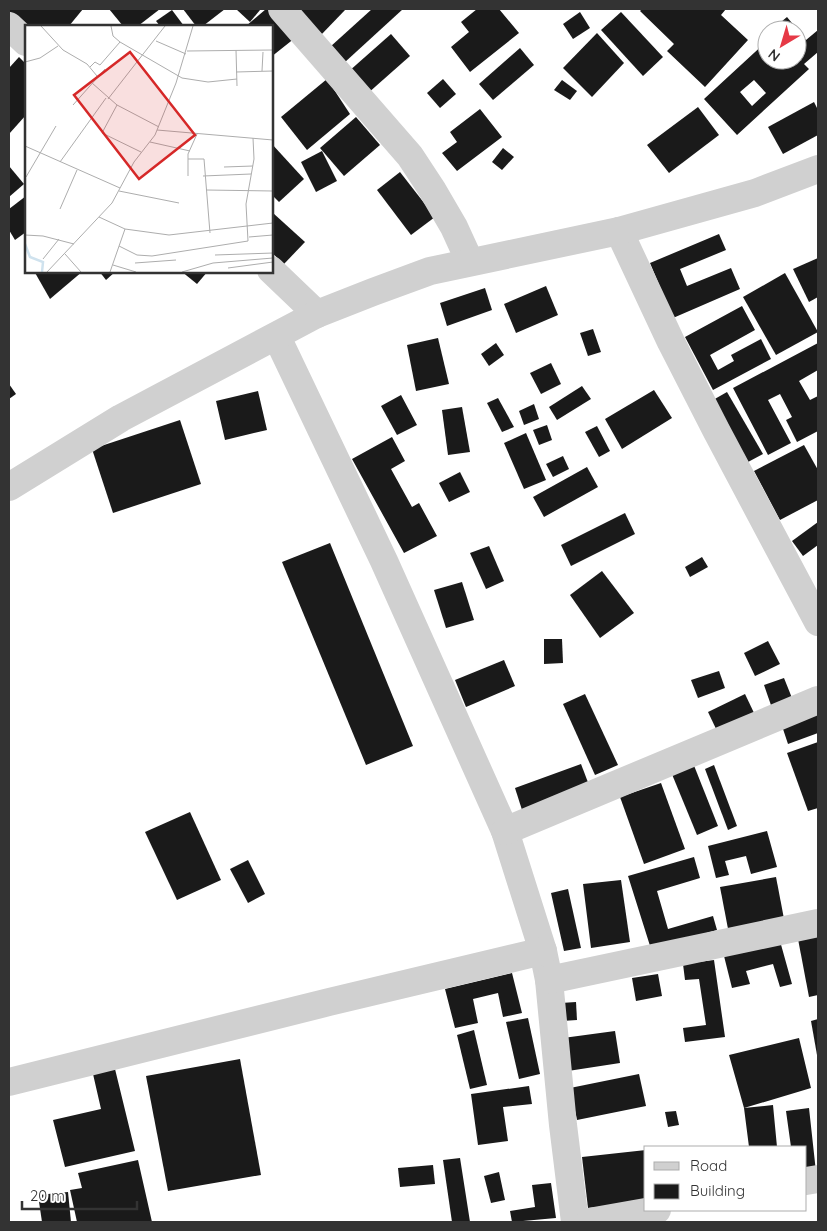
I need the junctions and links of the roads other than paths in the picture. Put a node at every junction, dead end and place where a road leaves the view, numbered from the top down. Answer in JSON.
{"nodes":[{"id":1,"x":282,"y":9,"type":"edge"},
{"id":2,"x":9,"y":26,"type":"edge"},
{"id":3,"x":25,"y":41,"type":"edge"},
{"id":4,"x":818,"y":169,"type":"edge"},
{"id":5,"x":619,"y":231,"type":"junction"},
{"id":6,"x":470,"y":262,"type":"junction"},
{"id":7,"x":272,"y":271,"type":"edge"},
{"id":8,"x":317,"y":314,"type":"junction"},
{"id":9,"x":277,"y":337,"type":"junction"},
{"id":10,"x":9,"y":487,"type":"edge"},
{"id":11,"x":818,"y":622,"type":"edge"},
{"id":12,"x":818,"y":700,"type":"edge"},
{"id":13,"x":505,"y":831,"type":"junction"},
{"id":14,"x":818,"y":923,"type":"edge"},
{"id":15,"x":543,"y":951,"type":"junction"},
{"id":16,"x":549,"y":980,"type":"junction"},
{"id":17,"x":9,"y":1082,"type":"edge"},
{"id":18,"x":651,"y":1211,"type":"edge"},
{"id":19,"x":575,"y":1222,"type":"edge"},
{"id":20,"x":589,"y":1222,"type":"edge"}],
"edges":[{"from":1,"to":6,"type":"street"},
{"from":2,"to":3,"type":"street"},
{"from":4,"to":5,"type":"street"},
{"from":5,"to":6,"type":"street"},
{"from":5,"to":11,"type":"street"},
{"from":6,"to":8,"type":"street"},
{"from":7,"to":8,"type":"street"},
{"from":8,"to":9,"type":"street"},
{"from":9,"to":10,"type":"street"},
{"from":9,"to":13,"type":"street"},
{"from":12,"to":13,"type":"street"},
{"from":13,"to":15,"type":"street"},
{"from":14,"to":16,"type":"street"},
{"from":15,"to":16,"type":"street"},
{"from":15,"to":17,"type":"street"},
{"from":16,"to":19,"type":"street"},
{"from":18,"to":20,"type":"street"}]}
